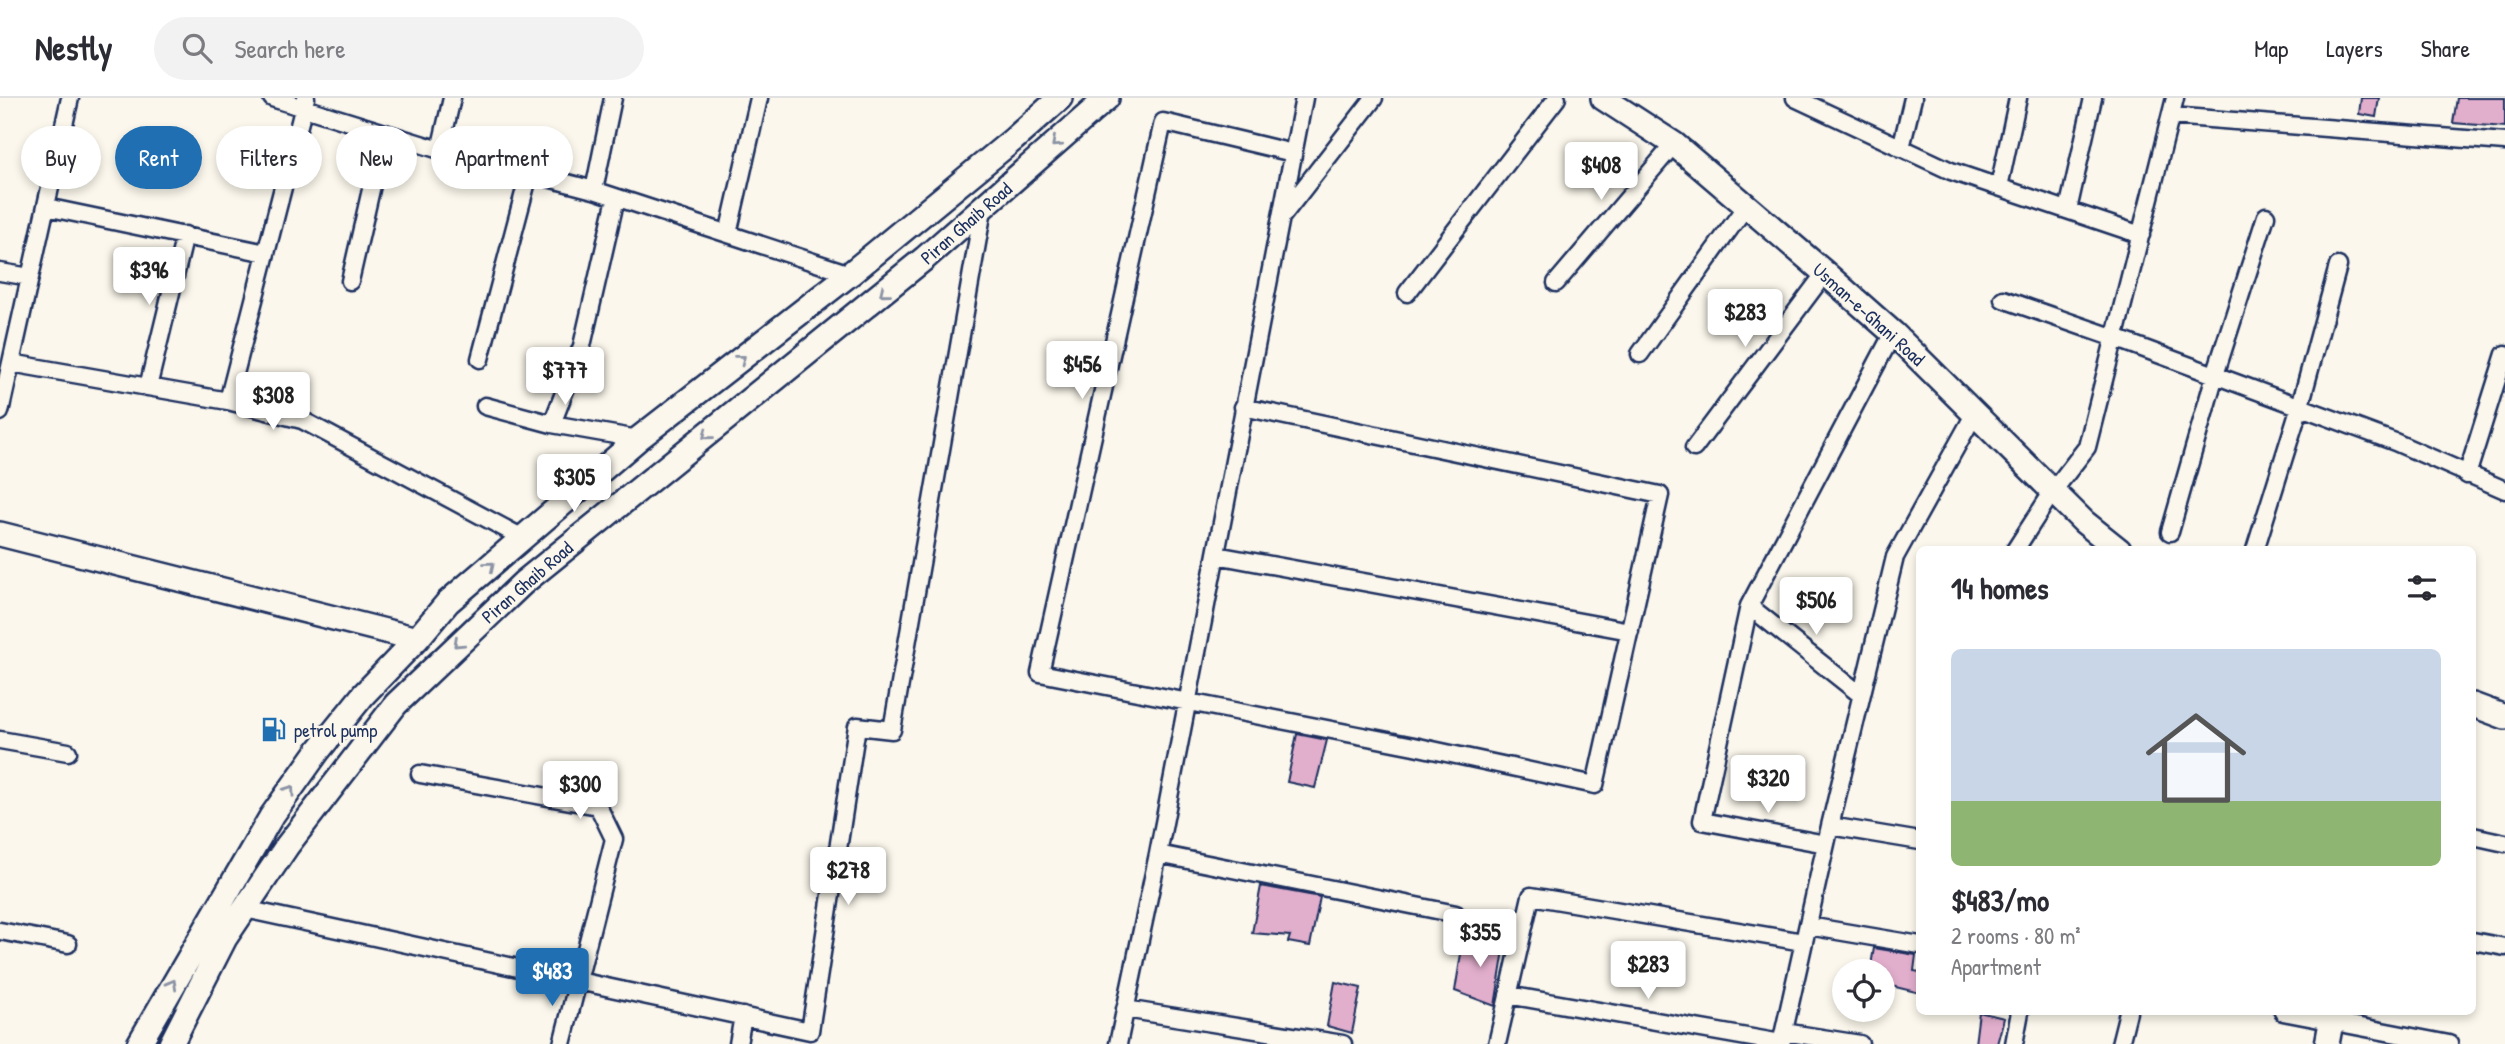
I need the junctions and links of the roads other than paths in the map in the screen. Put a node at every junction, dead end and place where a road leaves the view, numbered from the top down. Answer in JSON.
{"nodes":[{"id":1,"x":70,"y":98,"type":"edge"},
{"id":2,"x":272,"y":98,"type":"edge"},
{"id":3,"x":452,"y":98,"type":"edge"},
{"id":4,"x":613,"y":98,"type":"edge"},
{"id":5,"x":759,"y":98,"type":"edge"},
{"id":6,"x":1060,"y":98,"type":"edge"},
{"id":7,"x":1107,"y":98,"type":"edge"},
{"id":8,"x":1304,"y":98,"type":"edge"},
{"id":9,"x":1374,"y":98,"type":"edge"},
{"id":10,"x":1557,"y":98,"type":"edge"},
{"id":11,"x":1603,"y":98,"type":"edge"},
{"id":12,"x":1795,"y":98,"type":"edge"},
{"id":13,"x":1913,"y":98,"type":"edge"},
{"id":14,"x":2018,"y":98,"type":"edge"},
{"id":15,"x":2093,"y":98,"type":"edge"},
{"id":16,"x":2175,"y":98,"type":"edge"},
{"id":17,"x":305,"y":103,"type":"edge"},
{"id":18,"x":1829,"y":106,"type":"edge"},
{"id":19,"x":2171,"y":116,"type":"junction"},
{"id":20,"x":366,"y":126,"type":"edge"},
{"id":21,"x":446,"y":126,"type":"edge"},
{"id":22,"x":2505,"y":142,"type":"edge"},
{"id":23,"x":1674,"y":144,"type":"junction"},
{"id":24,"x":1901,"y":148,"type":"junction"},
{"id":25,"x":1293,"y":153,"type":"junction"},
{"id":26,"x":573,"y":185,"type":"edge"},
{"id":27,"x":1999,"y":187,"type":"junction"},
{"id":28,"x":371,"y":189,"type":"edge"},
{"id":29,"x":525,"y":189,"type":"edge"},
{"id":30,"x":594,"y":190,"type":"junction"},
{"id":31,"x":616,"y":198,"type":"junction"},
{"id":32,"x":46,"y":206,"type":"junction"},
{"id":33,"x":1746,"y":206,"type":"junction"},
{"id":34,"x":983,"y":209,"type":"junction"},
{"id":35,"x":2068,"y":210,"type":"junction"},
{"id":36,"x":2266,"y":216,"type":"dead end"},
{"id":37,"x":1280,"y":218,"type":"junction"},
{"id":38,"x":728,"y":234,"type":"junction"},
{"id":39,"x":185,"y":235,"type":"junction"},
{"id":40,"x":2141,"y":235,"type":"junction"},
{"id":41,"x":266,"y":253,"type":"junction"},
{"id":42,"x":2339,"y":266,"type":"dead end"},
{"id":43,"x":0,"y":272,"type":"edge"},
{"id":44,"x":1825,"y":273,"type":"junction"},
{"id":45,"x":850,"y":274,"type":"junction"},
{"id":46,"x":30,"y":277,"type":"junction"},
{"id":47,"x":350,"y":281,"type":"dead end"},
{"id":48,"x":1556,"y":283,"type":"dead end"},
{"id":49,"x":1407,"y":293,"type":"dead end"},
{"id":50,"x":2003,"y":299,"type":"dead end"},
{"id":51,"x":1892,"y":333,"type":"junction"},
{"id":52,"x":2115,"y":338,"type":"junction"},
{"id":53,"x":1640,"y":354,"type":"dead end"},
{"id":54,"x":2505,"y":354,"type":"edge"},
{"id":55,"x":480,"y":359,"type":"dead end"},
{"id":56,"x":11,"y":363,"type":"junction"},
{"id":57,"x":2215,"y":375,"type":"junction"},
{"id":58,"x":148,"y":387,"type":"junction"},
{"id":59,"x":228,"y":401,"type":"junction"},
{"id":60,"x":485,"y":405,"type":"dead end"},
{"id":61,"x":2300,"y":406,"type":"junction"},
{"id":62,"x":1243,"y":407,"type":"junction"},
{"id":63,"x":0,"y":412,"type":"edge"},
{"id":64,"x":1975,"y":413,"type":"junction"},
{"id":65,"x":552,"y":424,"type":"junction"},
{"id":66,"x":638,"y":439,"type":"junction"},
{"id":67,"x":1694,"y":448,"type":"dead end"},
{"id":68,"x":2467,"y":475,"type":"junction"},
{"id":69,"x":2505,"y":490,"type":"edge"},
{"id":70,"x":2053,"y":491,"type":"junction"},
{"id":71,"x":2170,"y":532,"type":"dead end"},
{"id":72,"x":0,"y":534,"type":"edge"},
{"id":73,"x":523,"y":538,"type":"junction"},
{"id":74,"x":2018,"y":546,"type":"edge"},
{"id":75,"x":2112,"y":546,"type":"edge"},
{"id":76,"x":2256,"y":546,"type":"edge"},
{"id":77,"x":1216,"y":555,"type":"junction"},
{"id":78,"x":1749,"y":607,"type":"junction"},
{"id":79,"x":1629,"y":631,"type":"junction"},
{"id":80,"x":417,"y":639,"type":"junction"},
{"id":81,"x":1861,"y":695,"type":"junction"},
{"id":82,"x":1187,"y":702,"type":"junction"},
{"id":83,"x":2476,"y":706,"type":"edge"},
{"id":84,"x":2505,"y":717,"type":"edge"},
{"id":85,"x":0,"y":740,"type":"edge"},
{"id":86,"x":68,"y":752,"type":"dead end"},
{"id":87,"x":420,"y":774,"type":"dead end"},
{"id":88,"x":1830,"y":826,"type":"junction"},
{"id":89,"x":2476,"y":837,"type":"edge"},
{"id":90,"x":1916,"y":840,"type":"edge"},
{"id":91,"x":2505,"y":843,"type":"edge"},
{"id":92,"x":1826,"y":844,"type":"junction"},
{"id":93,"x":1158,"y":854,"type":"junction"},
{"id":94,"x":245,"y":909,"type":"junction"},
{"id":95,"x":1456,"y":914,"type":"dead end"},
{"id":96,"x":0,"y":931,"type":"edge"},
{"id":97,"x":1805,"y":934,"type":"junction"},
{"id":98,"x":2476,"y":942,"type":"edge"},
{"id":99,"x":68,"y":944,"type":"dead end"},
{"id":100,"x":1916,"y":945,"type":"edge"},
{"id":101,"x":2505,"y":947,"type":"edge"},
{"id":102,"x":577,"y":980,"type":"junction"},
{"id":103,"x":1508,"y":995,"type":"junction"},
{"id":104,"x":1125,"y":1009,"type":"junction"},
{"id":105,"x":2019,"y":1015,"type":"edge"},
{"id":106,"x":2127,"y":1015,"type":"edge"},
{"id":107,"x":743,"y":1016,"type":"junction"},
{"id":108,"x":2332,"y":1016,"type":"edge"},
{"id":109,"x":1782,"y":1040,"type":"edge"},
{"id":110,"x":139,"y":1044,"type":"edge"},
{"id":111,"x":171,"y":1044,"type":"edge"},
{"id":112,"x":562,"y":1044,"type":"edge"},
{"id":113,"x":738,"y":1044,"type":"edge"},
{"id":114,"x":1118,"y":1044,"type":"edge"},
{"id":115,"x":1343,"y":1044,"type":"edge"},
{"id":116,"x":1497,"y":1044,"type":"edge"},
{"id":117,"x":1860,"y":1044,"type":"edge"},
{"id":118,"x":2014,"y":1044,"type":"edge"},
{"id":119,"x":2120,"y":1044,"type":"edge"},
{"id":120,"x":2327,"y":1044,"type":"edge"},
{"id":121,"x":2449,"y":1044,"type":"edge"}],
"edges":[{"from":1,"to":32,"type":"street"},
{"from":2,"to":17,"type":"street"},
{"from":3,"to":21,"type":"street"},
{"from":4,"to":30,"type":"street"},
{"from":5,"to":38,"type":"street"},
{"from":6,"to":45,"type":"main road","name":"Piran Ghaib Road"},
{"from":7,"to":34,"type":"main road","name":"Piran Ghaib Road","one_way":true},
{"from":8,"to":25,"type":"street"},
{"from":9,"to":37,"type":"street"},
{"from":10,"to":49,"type":"street"},
{"from":11,"to":23,"type":"main road","name":"Usman-e-Ghani Road"},
{"from":12,"to":18,"type":"street"},
{"from":13,"to":24,"type":"street"},
{"from":14,"to":27,"type":"street"},
{"from":15,"to":35,"type":"street"},
{"from":16,"to":19,"type":"street"},
{"from":17,"to":20,"type":"street"},
{"from":17,"to":41,"type":"street"},
{"from":18,"to":24,"type":"street"},
{"from":19,"to":22,"type":"street"},
{"from":19,"to":40,"type":"street"},
{"from":23,"to":33,"type":"main road","name":"Usman-e-Ghani Road"},
{"from":23,"to":48,"type":"street"},
{"from":24,"to":27,"type":"street"},
{"from":25,"to":37,"type":"street"},
{"from":25,"to":82,"type":"street"},
{"from":26,"to":30,"type":"street"},
{"from":27,"to":35,"type":"street"},
{"from":28,"to":47,"type":"street"},
{"from":29,"to":55,"type":"street"},
{"from":30,"to":31,"type":"street"},
{"from":31,"to":38,"type":"street"},
{"from":31,"to":65,"type":"street"},
{"from":32,"to":39,"type":"street"},
{"from":32,"to":46,"type":"street"},
{"from":33,"to":44,"type":"main road","name":"Usman-e-Ghani Road"},
{"from":33,"to":53,"type":"street"},
{"from":34,"to":94,"type":"main road","name":"Piran Ghaib Road","one_way":true},
{"from":34,"to":107,"type":"street"},
{"from":35,"to":40,"type":"street"},
{"from":36,"to":57,"type":"street"},
{"from":37,"to":62,"type":"street"},
{"from":38,"to":45,"type":"street"},
{"from":39,"to":41,"type":"street"},
{"from":39,"to":58,"type":"street"},
{"from":40,"to":52,"type":"street"},
{"from":41,"to":59,"type":"street"},
{"from":42,"to":61,"type":"street"},
{"from":43,"to":46,"type":"street"},
{"from":44,"to":51,"type":"main road","name":"Usman-e-Ghani Road"},
{"from":44,"to":67,"type":"street"},
{"from":66,"to":45,"type":"main road","name":"Piran Ghaib Road","one_way":true},
{"from":46,"to":56,"type":"street"},
{"from":50,"to":52,"type":"street"},
{"from":51,"to":64,"type":"main road","name":"Usman-e-Ghani Road"},
{"from":51,"to":78,"type":"street"},
{"from":52,"to":57,"type":"street"},
{"from":52,"to":70,"type":"street"},
{"from":54,"to":68,"type":"street"},
{"from":56,"to":58,"type":"street"},
{"from":56,"to":63,"type":"street"},
{"from":57,"to":61,"type":"street"},
{"from":57,"to":71,"type":"street"},
{"from":58,"to":59,"type":"street"},
{"from":59,"to":73,"type":"street"},
{"from":60,"to":65,"type":"street"},
{"from":61,"to":68,"type":"street"},
{"from":61,"to":76,"type":"street"},
{"from":62,"to":77,"type":"street"},
{"from":62,"to":79,"type":"street"},
{"from":64,"to":70,"type":"main road","name":"Usman-e-Ghani Road"},
{"from":64,"to":81,"type":"street"},
{"from":65,"to":66,"type":"street"},
{"from":66,"to":73,"type":"main road","name":"Piran Ghaib Road"},
{"from":68,"to":69,"type":"street"},
{"from":70,"to":74,"type":"street"},
{"from":70,"to":75,"type":"main road","name":"Usman-e-Ghani Road"},
{"from":72,"to":80,"type":"main road"},
{"from":80,"to":73,"type":"main road","name":"Piran Ghaib Road","one_way":true},
{"from":77,"to":79,"type":"street"},
{"from":77,"to":82,"type":"street"},
{"from":78,"to":81,"type":"street"},
{"from":78,"to":92,"type":"street"},
{"from":79,"to":82,"type":"street"},
{"from":110,"to":80,"type":"main road","name":"Piran Ghaib Road","one_way":true},
{"from":81,"to":88,"type":"street"},
{"from":82,"to":93,"type":"street"},
{"from":83,"to":84,"type":"main road"},
{"from":85,"to":86,"type":"street"},
{"from":87,"to":102,"type":"street"},
{"from":88,"to":90,"type":"street"},
{"from":88,"to":92,"type":"street"},
{"from":89,"to":91,"type":"street"},
{"from":92,"to":97,"type":"street"},
{"from":93,"to":95,"type":"street"},
{"from":93,"to":104,"type":"street"},
{"from":94,"to":102,"type":"street"},
{"from":94,"to":111,"type":"main road","name":"Piran Ghaib Road"},
{"from":96,"to":99,"type":"street"},
{"from":97,"to":100,"type":"street"},
{"from":97,"to":103,"type":"street"},
{"from":97,"to":109,"type":"street"},
{"from":98,"to":101,"type":"street"},
{"from":102,"to":107,"type":"street"},
{"from":102,"to":112,"type":"street"},
{"from":103,"to":109,"type":"street"},
{"from":103,"to":116,"type":"street"},
{"from":104,"to":114,"type":"street"},
{"from":104,"to":115,"type":"street"},
{"from":105,"to":118,"type":"street"},
{"from":106,"to":119,"type":"street"},
{"from":107,"to":113,"type":"street"},
{"from":108,"to":120,"type":"main road"},
{"from":108,"to":121,"type":"street"},
{"from":109,"to":117,"type":"street"}]}
